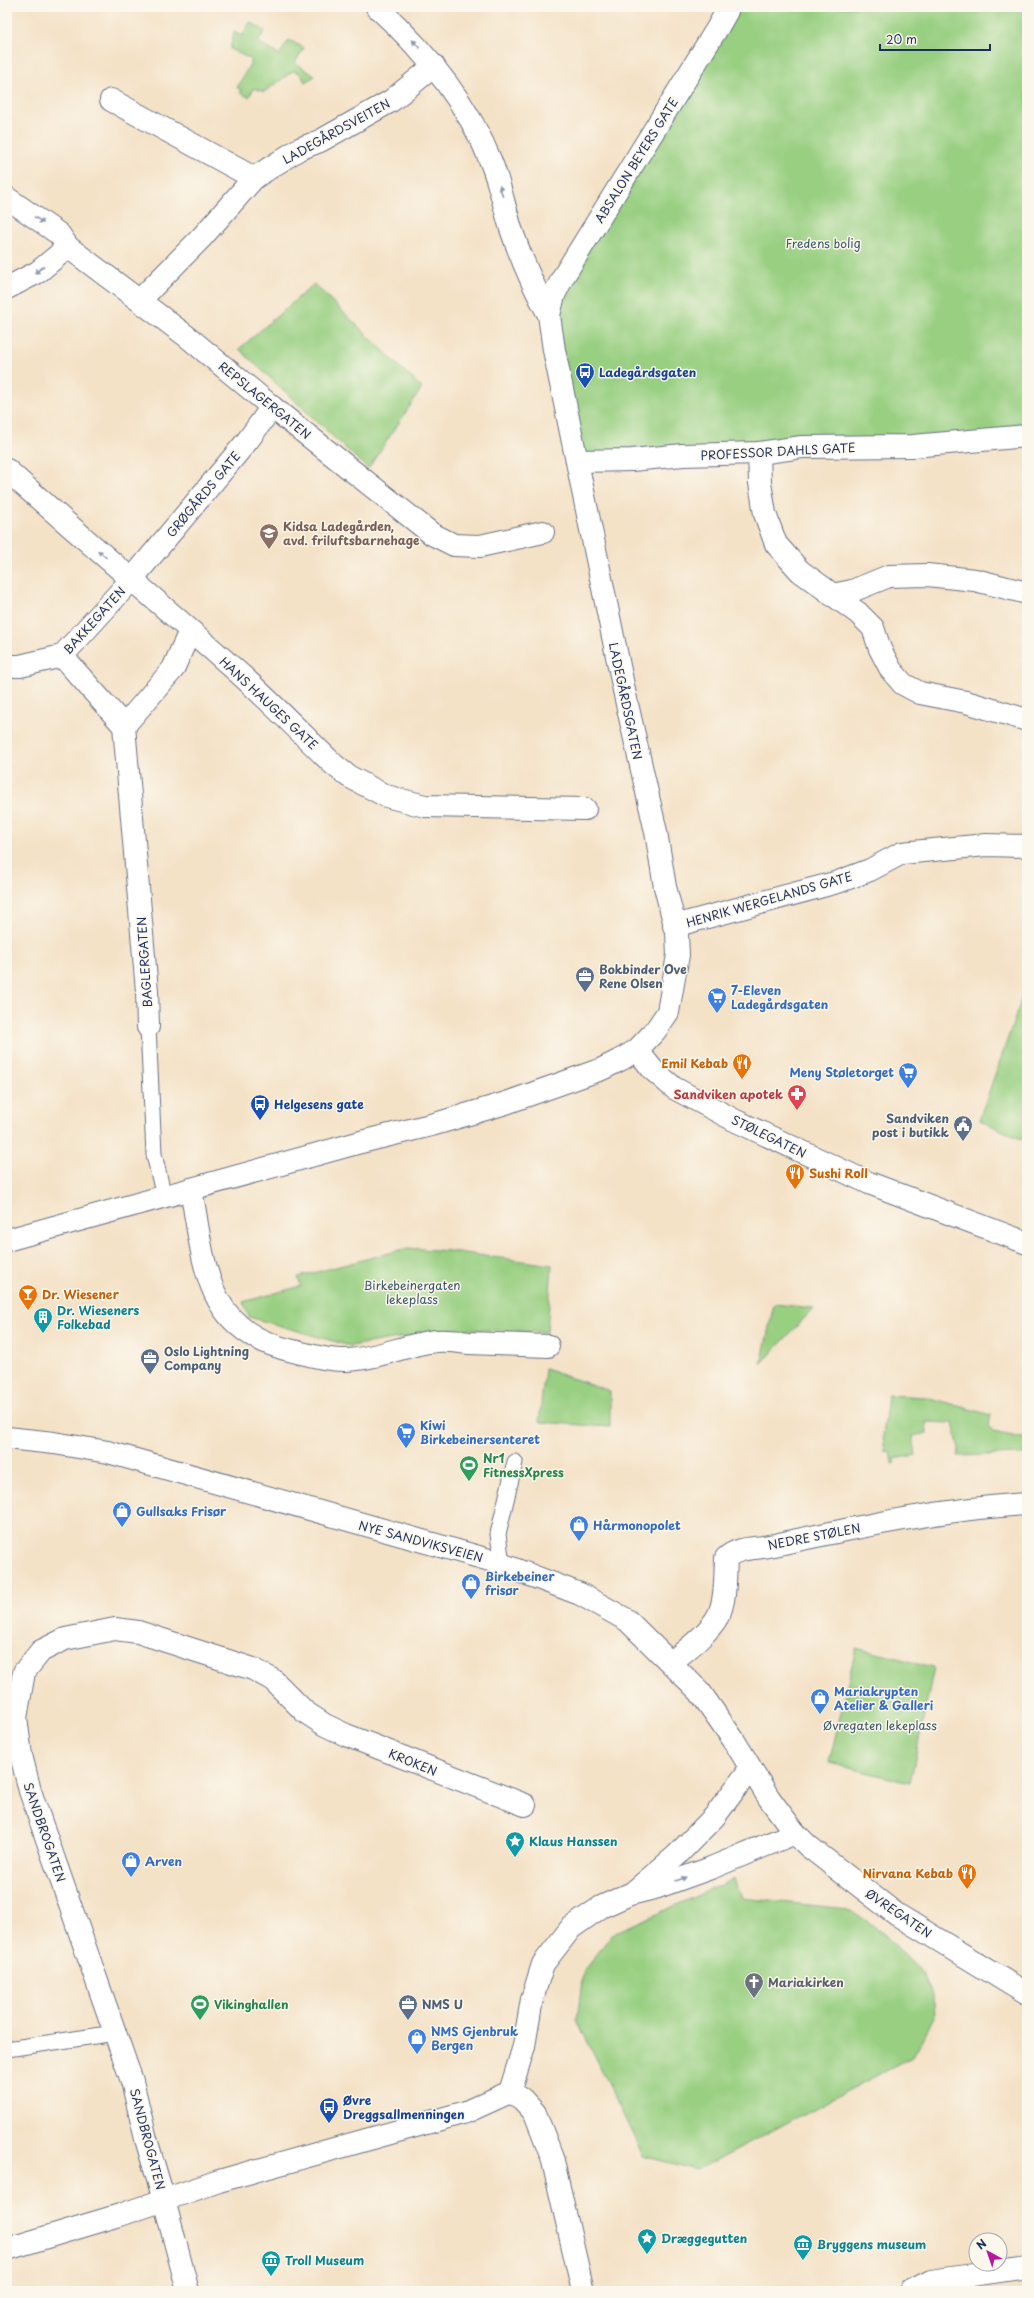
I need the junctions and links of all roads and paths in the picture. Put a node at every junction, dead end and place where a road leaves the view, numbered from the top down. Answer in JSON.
{"nodes":[{"id":1,"x":377,"y":7,"type":"edge"},
{"id":2,"x":724,"y":7,"type":"edge"},
{"id":3,"x":434,"y":66,"type":"junction"},
{"id":4,"x":111,"y":100,"type":"dead end"},
{"id":5,"x":254,"y":178,"type":"junction"},
{"id":6,"x":7,"y":198,"type":"edge"},
{"id":7,"x":68,"y":246,"type":"junction"},
{"id":8,"x":7,"y":288,"type":"edge"},
{"id":9,"x":140,"y":300,"type":"junction"},
{"id":10,"x":548,"y":315,"type":"junction"},
{"id":11,"x":272,"y":407,"type":"junction"},
{"id":12,"x":1027,"y":436,"type":"edge"},
{"id":13,"x":759,"y":453,"type":"junction"},
{"id":14,"x":578,"y":461,"type":"junction"},
{"id":15,"x":7,"y":470,"type":"edge"},
{"id":16,"x":543,"y":532,"type":"dead end"},
{"id":17,"x":132,"y":579,"type":"junction"},
{"id":18,"x":1027,"y":593,"type":"edge"},
{"id":19,"x":832,"y":596,"type":"junction"},
{"id":20,"x":190,"y":631,"type":"junction"},
{"id":21,"x":62,"y":656,"type":"junction"},
{"id":22,"x":7,"y":666,"type":"edge"},
{"id":23,"x":1027,"y":720,"type":"edge"},
{"id":24,"x":124,"y":726,"type":"junction"},
{"id":25,"x":584,"y":809,"type":"dead end"},
{"id":26,"x":1027,"y":846,"type":"edge"},
{"id":27,"x":674,"y":926,"type":"junction"},
{"id":28,"x":148,"y":1027,"type":"joint"},
{"id":29,"x":637,"y":1050,"type":"junction"},
{"id":30,"x":192,"y":1189,"type":"junction"},
{"id":31,"x":164,"y":1198,"type":"junction"},
{"id":32,"x":7,"y":1240,"type":"edge"},
{"id":33,"x":1027,"y":1243,"type":"edge"},
{"id":34,"x":548,"y":1346,"type":"dead end"},
{"id":35,"x":7,"y":1438,"type":"edge"},
{"id":36,"x":515,"y":1462,"type":"dead end"},
{"id":37,"x":1027,"y":1504,"type":"edge"},
{"id":38,"x":502,"y":1564,"type":"junction"},
{"id":39,"x":672,"y":1662,"type":"junction"},
{"id":40,"x":305,"y":1712,"type":"joint"},
{"id":41,"x":7,"y":1720,"type":"edge"},
{"id":42,"x":20,"y":1755,"type":"junction"},
{"id":43,"x":750,"y":1769,"type":"junction"},
{"id":44,"x":769,"y":1798,"type":"joint"},
{"id":45,"x":525,"y":1805,"type":"dead end"},
{"id":46,"x":795,"y":1833,"type":"junction"},
{"id":47,"x":630,"y":1894,"type":"junction"},
{"id":48,"x":1027,"y":1994,"type":"edge"},
{"id":49,"x":115,"y":2033,"type":"junction"},
{"id":50,"x":7,"y":2049,"type":"edge"},
{"id":51,"x":510,"y":2092,"type":"junction"},
{"id":52,"x":164,"y":2200,"type":"junction"},
{"id":53,"x":7,"y":2248,"type":"edge"},
{"id":54,"x":1027,"y":2268,"type":"edge"},
{"id":55,"x":188,"y":2291,"type":"edge"},
{"id":56,"x":583,"y":2291,"type":"edge"},
{"id":57,"x":911,"y":2291,"type":"edge"}],
"edges":[{"from":3,"to":1,"type":"street","name":"LADEGÅRDSGATEN","one_way":true},
{"from":2,"to":10,"type":"street","name":"ABSALON BEYERS GATE"},
{"from":3,"to":5,"type":"street","name":"LADEGÅRDSVEITEN"},
{"from":10,"to":3,"type":"street","name":"LADEGÅRDSGATEN","one_way":true},
{"from":4,"to":5,"type":"street"},
{"from":5,"to":9,"type":"street","name":"LADEGÅRDSVEITEN"},
{"from":6,"to":7,"type":"street","name":"REPSLAGERGATEN","one_way":true},
{"from":7,"to":8,"type":"street","one_way":true},
{"from":7,"to":9,"type":"street","name":"REPSLAGERGATEN"},
{"from":9,"to":11,"type":"street","name":"REPSLAGERGATEN"},
{"from":10,"to":14,"type":"street","name":"LADEGÅRDSGATEN"},
{"from":11,"to":16,"type":"street","name":"REPSLAGERGATEN"},
{"from":11,"to":17,"type":"street","name":"GRØGÅRDS GATE"},
{"from":12,"to":13,"type":"street","name":"PROFESSOR DAHLS GATE"},
{"from":13,"to":14,"type":"street","name":"PROFESSOR DAHLS GATE"},
{"from":13,"to":19,"type":"street"},
{"from":14,"to":27,"type":"street","name":"LADEGÅRDSGATEN"},
{"from":17,"to":15,"type":"street","name":"HANS HAUGES GATE","one_way":true},
{"from":17,"to":20,"type":"street","name":"HANS HAUGES GATE"},
{"from":17,"to":21,"type":"street","name":"BAKKEGATEN"},
{"from":18,"to":19,"type":"street"},
{"from":19,"to":23,"type":"street"},
{"from":20,"to":24,"type":"street"},
{"from":20,"to":25,"type":"street","name":"HANS HAUGES GATE"},
{"from":21,"to":22,"type":"street","name":"BAKKEGATEN"},
{"from":21,"to":24,"type":"street"},
{"from":24,"to":28,"type":"street","name":"BAGLERGATEN"},
{"from":26,"to":27,"type":"street","name":"HENRIK WERGELANDS GATE"},
{"from":27,"to":29,"type":"street","name":"LADEGÅRDSGATEN"},
{"from":28,"to":31,"type":"lane","name":"BAGLERGATEN"},
{"from":29,"to":30,"type":"street"},
{"from":29,"to":33,"type":"street","name":"STØLEGATEN"},
{"from":30,"to":31,"type":"street"},
{"from":30,"to":34,"type":"street"},
{"from":31,"to":32,"type":"street"},
{"from":35,"to":38,"type":"street","name":"NYE SANDVIKSVEIEN"},
{"from":36,"to":38,"type":"lane"},
{"from":37,"to":39,"type":"street","name":"NEDRE STØLEN"},
{"from":38,"to":39,"type":"street","name":"NYE SANDVIKSVEIEN"},
{"from":39,"to":43,"type":"street","name":"NYE SANDVIKSVEIEN"},
{"from":40,"to":42,"type":"street","name":"SANDBROGATEN"},
{"from":40,"to":45,"type":"street","name":"KROKEN"},
{"from":41,"to":42,"type":"lane"},
{"from":42,"to":49,"type":"street","name":"SANDBROGATEN"},
{"from":43,"to":44,"type":"street","name":"NYE SANDVIKSVEIEN"},
{"from":43,"to":47,"type":"street"},
{"from":44,"to":46,"type":"street","name":"ØVREGATEN"},
{"from":47,"to":46,"type":"street","one_way":true},
{"from":46,"to":48,"type":"street","name":"ØVREGATEN"},
{"from":47,"to":51,"type":"street"},
{"from":49,"to":50,"type":"lane"},
{"from":49,"to":52,"type":"street","name":"SANDBROGATEN"},
{"from":51,"to":52,"type":"street"},
{"from":51,"to":56,"type":"street"},
{"from":52,"to":53,"type":"street"},
{"from":52,"to":55,"type":"street","name":"SANDBROGATEN"},
{"from":54,"to":57,"type":"street"}]}
